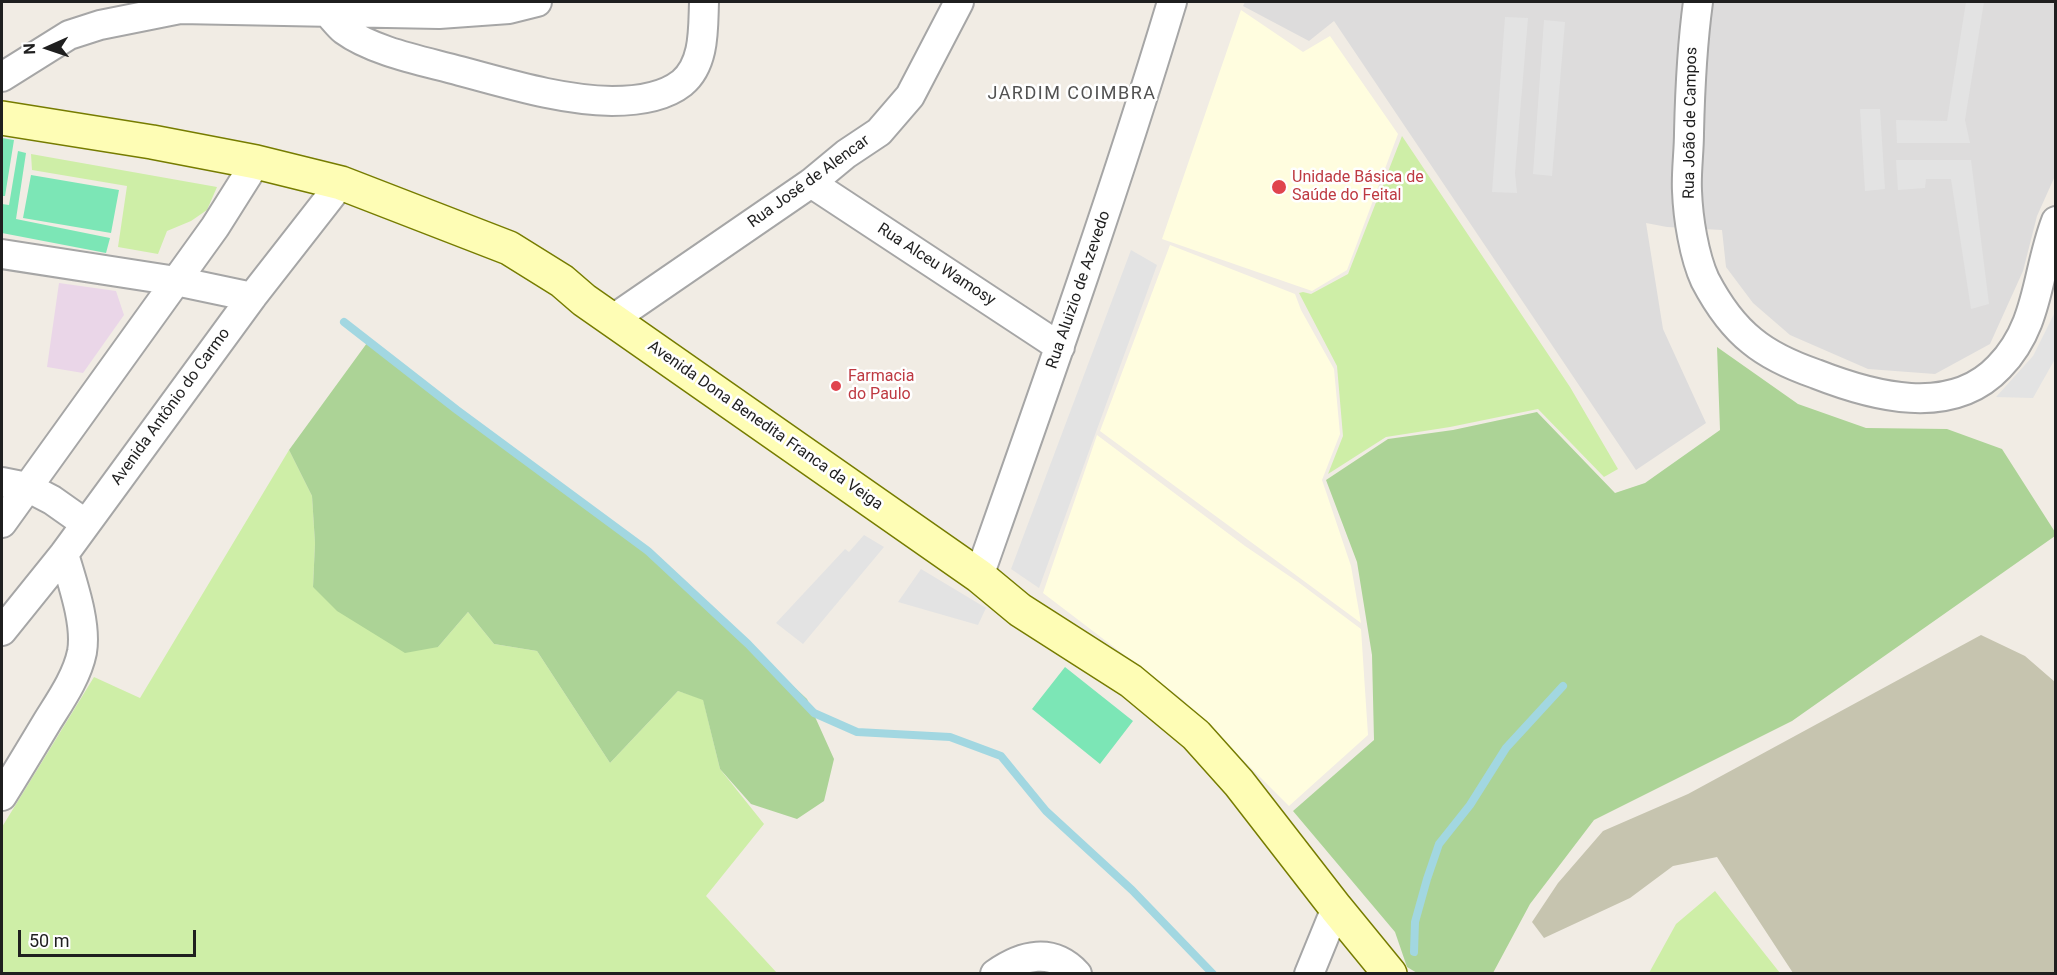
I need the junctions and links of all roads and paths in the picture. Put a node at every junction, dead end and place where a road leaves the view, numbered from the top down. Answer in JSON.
{"nodes":[{"id":1,"x":537,"y":2,"type":"edge"},
{"id":2,"x":704,"y":2,"type":"edge"},
{"id":3,"x":959,"y":2,"type":"edge"},
{"id":4,"x":1172,"y":2,"type":"edge"},
{"id":5,"x":1698,"y":2,"type":"edge"},
{"id":6,"x":328,"y":13,"type":"junction"},
{"id":7,"x":2,"y":76,"type":"edge"},
{"id":8,"x":2,"y":118,"type":"edge"},
{"id":9,"x":256,"y":162,"type":"junction"},
{"id":10,"x":341,"y":183,"type":"junction"},
{"id":11,"x":811,"y":183,"type":"junction"},
{"id":12,"x":2055,"y":221,"type":"edge"},
{"id":13,"x":2,"y":254,"type":"edge"},
{"id":14,"x":176,"y":281,"type":"junction"},
{"id":15,"x":252,"y":297,"type":"junction"},
{"id":16,"x":613,"y":319,"type":"junction"},
{"id":17,"x":1060,"y":347,"type":"junction"},
{"id":18,"x":14,"y":484,"type":"edge"},
{"id":19,"x":2,"y":523,"type":"edge"},
{"id":20,"x":86,"y":524,"type":"junction"},
{"id":21,"x":64,"y":554,"type":"junction"},
{"id":22,"x":979,"y":576,"type":"junction"},
{"id":23,"x":2,"y":631,"type":"edge"},
{"id":24,"x":2,"y":796,"type":"edge"},
{"id":25,"x":1336,"y":908,"type":"junction"},
{"id":26,"x":1075,"y":970,"type":"edge"},
{"id":27,"x":994,"y":974,"type":"edge"},
{"id":28,"x":1309,"y":974,"type":"edge"},
{"id":29,"x":1390,"y":974,"type":"edge"}],
"edges":[{"from":1,"to":6,"type":"street"},
{"from":2,"to":6,"type":"street"},
{"from":3,"to":11,"type":"street","name":"Rua José de Alencar"},
{"from":4,"to":17,"type":"street","name":"Rua Aluizio de Azevedo"},
{"from":5,"to":12,"type":"street","name":"Rua João de Campos"},
{"from":6,"to":7,"type":"street"},
{"from":8,"to":9,"type":"main road","name":"Avenida Dona Benedita Franca da Veiga"},
{"from":9,"to":10,"type":"main road","name":"Avenida Dona Benedita Franca da Veiga"},
{"from":9,"to":14,"type":"street"},
{"from":10,"to":15,"type":"street","name":"Avenida Antônio do Carmo"},
{"from":10,"to":16,"type":"main road","name":"Avenida Dona Benedita Franca da Veiga"},
{"from":11,"to":16,"type":"street","name":"Rua José de Alencar"},
{"from":11,"to":17,"type":"street","name":"Rua Alceu Wamosy"},
{"from":13,"to":14,"type":"street"},
{"from":14,"to":15,"type":"street"},
{"from":14,"to":18,"type":"street"},
{"from":15,"to":20,"type":"street","name":"Avenida Antônio do Carmo"},
{"from":16,"to":22,"type":"main road","name":"Avenida Dona Benedita Franca da Veiga"},
{"from":17,"to":22,"type":"street","name":"Rua Aluizio de Azevedo"},
{"from":18,"to":19,"type":"street"},
{"from":18,"to":20,"type":"street"},
{"from":20,"to":21,"type":"street","name":"Avenida Antônio do Carmo"},
{"from":21,"to":23,"type":"street","name":"Avenida Antônio do Carmo"},
{"from":21,"to":24,"type":"street"},
{"from":22,"to":25,"type":"main road","name":"Avenida Dona Benedita Franca da Veiga"},
{"from":25,"to":28,"type":"street"},
{"from":25,"to":29,"type":"main road","name":"Avenida Dona Benedita Franca da Veiga"},
{"from":26,"to":27,"type":"street"}]}
